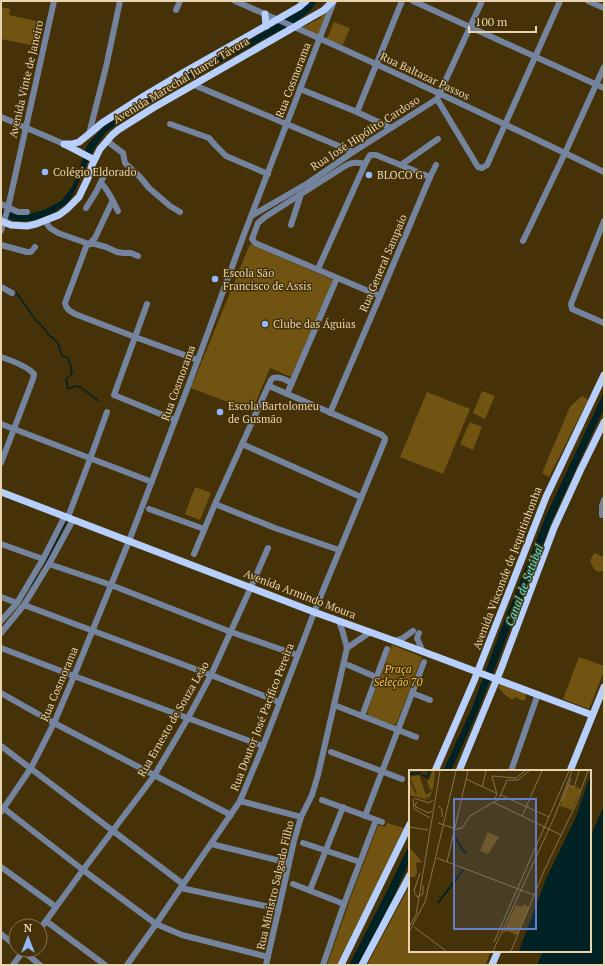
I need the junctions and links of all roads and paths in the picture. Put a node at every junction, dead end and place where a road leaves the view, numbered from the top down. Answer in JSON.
{"nodes":[{"id":1,"x":54,"y":1,"type":"edge"},
{"id":2,"x":120,"y":1,"type":"edge"},
{"id":3,"x":180,"y":1,"type":"edge"},
{"id":4,"x":235,"y":1,"type":"edge"},
{"id":5,"x":306,"y":1,"type":"edge"},
{"id":6,"x":334,"y":1,"type":"edge"},
{"id":7,"x":402,"y":1,"type":"edge"},
{"id":8,"x":413,"y":1,"type":"edge"},
{"id":9,"x":482,"y":1,"type":"edge"},
{"id":10,"x":560,"y":1,"type":"edge"},
{"id":11,"x":588,"y":1,"type":"edge"},
{"id":12,"x":604,"y":8,"type":"edge"},
{"id":13,"x":176,"y":10,"type":"dead end"},
{"id":14,"x":265,"y":14,"type":"junction"},
{"id":15,"x":279,"y":20,"type":"junction"},
{"id":16,"x":266,"y":26,"type":"junction"},
{"id":17,"x":293,"y":27,"type":"junction"},
{"id":18,"x":470,"y":27,"type":"junction"},
{"id":19,"x":319,"y":39,"type":"junction"},
{"id":20,"x":535,"y":57,"type":"junction"},
{"id":21,"x":376,"y":64,"type":"junction"},
{"id":22,"x":604,"y":67,"type":"edge"},
{"id":23,"x":596,"y":84,"type":"junction"},
{"id":24,"x":194,"y":85,"type":"junction"},
{"id":25,"x":604,"y":88,"type":"edge"},
{"id":26,"x":300,"y":89,"type":"junction"},
{"id":27,"x":439,"y":96,"type":"junction"},
{"id":28,"x":357,"y":112,"type":"junction"},
{"id":29,"x":94,"y":115,"type":"junction"},
{"id":30,"x":1,"y":117,"type":"edge"},
{"id":31,"x":102,"y":123,"type":"junction"},
{"id":32,"x":170,"y":124,"type":"dead end"},
{"id":33,"x":287,"y":124,"type":"junction"},
{"id":34,"x":505,"y":124,"type":"junction"},
{"id":35,"x":26,"y":127,"type":"junction"},
{"id":36,"x":391,"y":128,"type":"junction"},
{"id":37,"x":89,"y":134,"type":"junction"},
{"id":38,"x":438,"y":139,"type":"dead end"},
{"id":39,"x":107,"y":141,"type":"junction"},
{"id":40,"x":64,"y":144,"type":"junction"},
{"id":41,"x":354,"y":152,"type":"junction"},
{"id":42,"x":565,"y":153,"type":"junction"},
{"id":43,"x":90,"y":157,"type":"junction"},
{"id":44,"x":365,"y":164,"type":"junction"},
{"id":45,"x":401,"y":165,"type":"junction"},
{"id":46,"x":436,"y":165,"type":"dead end"},
{"id":47,"x":604,"y":172,"type":"edge"},
{"id":48,"x":268,"y":174,"type":"junction"},
{"id":49,"x":104,"y":176,"type":"dead end"},
{"id":50,"x":430,"y":177,"type":"junction"},
{"id":51,"x":101,"y":183,"type":"junction"},
{"id":52,"x":301,"y":194,"type":"junction"},
{"id":53,"x":112,"y":202,"type":"junction"},
{"id":54,"x":1,"y":204,"type":"edge"},
{"id":55,"x":86,"y":208,"type":"dead end"},
{"id":56,"x":8,"y":209,"type":"junction"},
{"id":57,"x":118,"y":211,"type":"dead end"},
{"id":58,"x":27,"y":212,"type":"dead end"},
{"id":59,"x":180,"y":212,"type":"dead end"},
{"id":60,"x":252,"y":215,"type":"junction"},
{"id":61,"x":45,"y":221,"type":"junction"},
{"id":62,"x":604,"y":221,"type":"edge"},
{"id":63,"x":3,"y":222,"type":"edge"},
{"id":64,"x":291,"y":225,"type":"dead end"},
{"id":65,"x":1,"y":231,"type":"edge"},
{"id":66,"x":523,"y":241,"type":"dead end"},
{"id":67,"x":89,"y":244,"type":"junction"},
{"id":68,"x":1,"y":245,"type":"edge"},
{"id":69,"x":35,"y":247,"type":"dead end"},
{"id":70,"x":138,"y":256,"type":"dead end"},
{"id":71,"x":318,"y":269,"type":"junction"},
{"id":72,"x":337,"y":278,"type":"junction"},
{"id":73,"x":1,"y":287,"type":"edge"},
{"id":74,"x":12,"y":293,"type":"dead end"},
{"id":75,"x":380,"y":296,"type":"junction"},
{"id":76,"x":147,"y":304,"type":"dead end"},
{"id":77,"x":604,"y":323,"type":"edge"},
{"id":78,"x":135,"y":337,"type":"junction"},
{"id":79,"x":1,"y":357,"type":"edge"},
{"id":80,"x":198,"y":360,"type":"junction"},
{"id":81,"x":604,"y":376,"type":"edge"},
{"id":82,"x":292,"y":383,"type":"junction"},
{"id":83,"x":269,"y":386,"type":"junction"},
{"id":84,"x":287,"y":394,"type":"junction"},
{"id":85,"x":107,"y":412,"type":"dead end"},
{"id":86,"x":330,"y":413,"type":"junction"},
{"id":87,"x":176,"y":420,"type":"junction"},
{"id":88,"x":604,"y":422,"type":"edge"},
{"id":89,"x":1,"y":424,"type":"edge"},
{"id":90,"x":14,"y":429,"type":"junction"},
{"id":91,"x":242,"y":444,"type":"junction"},
{"id":92,"x":90,"y":459,"type":"junction"},
{"id":93,"x":1,"y":463,"type":"edge"},
{"id":94,"x":152,"y":482,"type":"junction"},
{"id":95,"x":1,"y":492,"type":"edge"},
{"id":96,"x":362,"y":497,"type":"junction"},
{"id":97,"x":604,"y":500,"type":"edge"},
{"id":98,"x":215,"y":504,"type":"junction"},
{"id":99,"x":149,"y":509,"type":"dead end"},
{"id":100,"x":602,"y":515,"type":"dead end"},
{"id":101,"x":69,"y":518,"type":"junction"},
{"id":102,"x":204,"y":529,"type":"junction"},
{"id":103,"x":129,"y":541,"type":"junction"},
{"id":104,"x":1,"y":544,"type":"edge"},
{"id":105,"x":268,"y":548,"type":"dead end"},
{"id":106,"x":339,"y":550,"type":"junction"},
{"id":107,"x":194,"y":554,"type":"dead end"},
{"id":108,"x":43,"y":559,"type":"junction"},
{"id":109,"x":49,"y":564,"type":"junction"},
{"id":110,"x":110,"y":585,"type":"junction"},
{"id":111,"x":251,"y":587,"type":"junction"},
{"id":112,"x":1,"y":597,"type":"edge"},
{"id":113,"x":17,"y":603,"type":"junction"},
{"id":114,"x":24,"y":606,"type":"junction"},
{"id":115,"x":314,"y":612,"type":"junction"},
{"id":116,"x":1,"y":621,"type":"edge"},
{"id":117,"x":339,"y":621,"type":"junction"},
{"id":118,"x":92,"y":630,"type":"junction"},
{"id":119,"x":231,"y":632,"type":"junction"},
{"id":120,"x":371,"y":632,"type":"junction"},
{"id":121,"x":1,"y":633,"type":"edge"},
{"id":122,"x":394,"y":641,"type":"junction"},
{"id":123,"x":1,"y":648,"type":"edge"},
{"id":124,"x":347,"y":648,"type":"junction"},
{"id":125,"x":387,"y":649,"type":"dead end"},
{"id":126,"x":423,"y":652,"type":"junction"},
{"id":127,"x":297,"y":655,"type":"junction"},
{"id":128,"x":424,"y":662,"type":"dead end"},
{"id":129,"x":348,"y":665,"type":"dead end"},
{"id":130,"x":481,"y":674,"type":"junction"},
{"id":131,"x":211,"y":675,"type":"junction"},
{"id":132,"x":74,"y":676,"type":"junction"},
{"id":133,"x":376,"y":677,"type":"junction"},
{"id":134,"x":494,"y":679,"type":"junction"},
{"id":135,"x":604,"y":687,"type":"edge"},
{"id":136,"x":1,"y":693,"type":"edge"},
{"id":137,"x":412,"y":693,"type":"junction"},
{"id":138,"x":538,"y":694,"type":"junction"},
{"id":139,"x":430,"y":700,"type":"dead end"},
{"id":140,"x":279,"y":702,"type":"junction"},
{"id":141,"x":334,"y":705,"type":"junction"},
{"id":142,"x":592,"y":715,"type":"junction"},
{"id":143,"x":362,"y":716,"type":"junction"},
{"id":144,"x":188,"y":718,"type":"junction"},
{"id":145,"x":54,"y":723,"type":"junction"},
{"id":146,"x":398,"y":730,"type":"junction"},
{"id":147,"x":416,"y":737,"type":"dead end"},
{"id":148,"x":1,"y":746,"type":"edge"},
{"id":149,"x":263,"y":746,"type":"junction"},
{"id":150,"x":331,"y":752,"type":"dead end"},
{"id":151,"x":30,"y":768,"type":"junction"},
{"id":152,"x":434,"y":770,"type":"edge"},
{"id":153,"x":459,"y":770,"type":"edge"},
{"id":154,"x":511,"y":770,"type":"edge"},
{"id":155,"x":570,"y":770,"type":"edge"},
{"id":156,"x":382,"y":771,"type":"junction"},
{"id":157,"x":154,"y":776,"type":"junction"},
{"id":158,"x":402,"y":780,"type":"dead end"},
{"id":159,"x":322,"y":800,"type":"dead end"},
{"id":160,"x":240,"y":801,"type":"junction"},
{"id":161,"x":343,"y":807,"type":"junction"},
{"id":162,"x":2,"y":809,"type":"edge"},
{"id":163,"x":231,"y":816,"type":"junction"},
{"id":164,"x":301,"y":816,"type":"junction"},
{"id":165,"x":365,"y":816,"type":"junction"},
{"id":166,"x":409,"y":826,"type":"edge"},
{"id":167,"x":112,"y":831,"type":"junction"},
{"id":168,"x":303,"y":843,"type":"dead end"},
{"id":169,"x":211,"y":844,"type":"junction"},
{"id":170,"x":325,"y":851,"type":"junction"},
{"id":171,"x":360,"y":862,"type":"junction"},
{"id":172,"x":289,"y":863,"type":"junction"},
{"id":173,"x":1,"y":867,"type":"edge"},
{"id":174,"x":83,"y":870,"type":"junction"},
{"id":175,"x":409,"y":877,"type":"edge"},
{"id":176,"x":293,"y":884,"type":"dead end"},
{"id":177,"x":182,"y":886,"type":"junction"},
{"id":178,"x":310,"y":890,"type":"junction"},
{"id":179,"x":344,"y":904,"type":"junction"},
{"id":180,"x":56,"y":907,"type":"junction"},
{"id":181,"x":279,"y":909,"type":"junction"},
{"id":182,"x":48,"y":918,"type":"edge"},
{"id":183,"x":48,"y":922,"type":"edge"},
{"id":184,"x":156,"y":924,"type":"junction"},
{"id":185,"x":498,"y":952,"type":"edge"},
{"id":186,"x":268,"y":957,"type":"junction"},
{"id":187,"x":32,"y":958,"type":"edge"},
{"id":188,"x":40,"y":965,"type":"edge"},
{"id":189,"x":105,"y":965,"type":"edge"},
{"id":190,"x":127,"y":965,"type":"edge"},
{"id":191,"x":266,"y":965,"type":"edge"},
{"id":192,"x":323,"y":965,"type":"edge"},
{"id":193,"x":340,"y":965,"type":"edge"},
{"id":194,"x":362,"y":965,"type":"edge"},
{"id":195,"x":492,"y":965,"type":"edge"}],
"edges":[{"from":1,"to":35,"type":"street","name":"Avenida Vinte de Janeiro"},
{"from":2,"to":29,"type":"street"},
{"from":3,"to":13,"type":"street"},
{"from":4,"to":14,"type":"street","name":"Rua Baltazar Passos"},
{"from":5,"to":15,"type":"main road","name":"Avenida Marechal Juarez Távora"},
{"from":6,"to":17,"type":"main road","name":"Avenida Marechal Juarez Távora"},
{"from":6,"to":19,"type":"street","name":"Rua Cosmorama"},
{"from":7,"to":21,"type":"street"},
{"from":8,"to":18,"type":"street"},
{"from":9,"to":18,"type":"street"},
{"from":10,"to":20,"type":"street"},
{"from":11,"to":12,"type":"street"},
{"from":14,"to":15,"type":"street","name":"Rua Baltazar Passos"},
{"from":14,"to":16,"type":"main road"},
{"from":15,"to":16,"type":"main road","name":"Avenida Marechal Juarez Távora"},
{"from":15,"to":17,"type":"street","name":"Rua Baltazar Passos"},
{"from":16,"to":31,"type":"main road","name":"Avenida Marechal Juarez Távora"},
{"from":17,"to":19,"type":"street","name":"Rua Baltazar Passos"},
{"from":17,"to":24,"type":"main road","name":"Avenida Marechal Juarez Távora"},
{"from":18,"to":20,"type":"street"},
{"from":18,"to":27,"type":"street"},
{"from":19,"to":21,"type":"street","name":"Rua Baltazar Passos"},
{"from":19,"to":26,"type":"street","name":"Rua Cosmorama"},
{"from":20,"to":23,"type":"street"},
{"from":20,"to":34,"type":"street"},
{"from":21,"to":27,"type":"street","name":"Rua Baltazar Passos"},
{"from":21,"to":28,"type":"street"},
{"from":22,"to":23,"type":"street"},
{"from":23,"to":25,"type":"street"},
{"from":23,"to":42,"type":"street"},
{"from":24,"to":33,"type":"street"},
{"from":24,"to":39,"type":"main road","name":"Avenida Marechal Juarez Távora"},
{"from":26,"to":28,"type":"street"},
{"from":26,"to":33,"type":"street","name":"Rua Cosmorama"},
{"from":27,"to":34,"type":"street","name":"Rua Baltazar Passos"},
{"from":27,"to":34,"type":"street"},
{"from":27,"to":36,"type":"street","name":"Rua José Hipólito Cardoso"},
{"from":28,"to":36,"type":"street"},
{"from":29,"to":31,"type":"street"},
{"from":29,"to":37,"type":"street"},
{"from":30,"to":35,"type":"street"},
{"from":31,"to":37,"type":"main road","name":"Avenida Marechal Juarez Távora"},
{"from":32,"to":48,"type":"street"},
{"from":33,"to":41,"type":"street"},
{"from":33,"to":48,"type":"street","name":"Rua Cosmorama"},
{"from":34,"to":42,"type":"street","name":"Rua Baltazar Passos"},
{"from":35,"to":40,"type":"street"},
{"from":35,"to":56,"type":"street","name":"Avenida Vinte de Janeiro"},
{"from":36,"to":41,"type":"street","name":"Rua José Hipólito Cardoso"},
{"from":37,"to":40,"type":"main road","name":"Avenida Marechal Juarez Távora"},
{"from":38,"to":45,"type":"street"},
{"from":39,"to":43,"type":"main road","name":"Avenida Marechal Juarez Távora"},
{"from":39,"to":59,"type":"street"},
{"from":40,"to":43,"type":"main road"},
{"from":41,"to":60,"type":"street","name":"Rua José Hipólito Cardoso"},
{"from":42,"to":47,"type":"street","name":"Rua Baltazar Passos"},
{"from":42,"to":66,"type":"street"},
{"from":43,"to":61,"type":"main road","name":"Avenida Marechal Juarez Távora"},
{"from":44,"to":45,"type":"street"},
{"from":44,"to":52,"type":"street"},
{"from":44,"to":71,"type":"street"},
{"from":45,"to":50,"type":"street"},
{"from":46,"to":50,"type":"street","name":"Rua General Sampaio"},
{"from":48,"to":60,"type":"street","name":"Rua Cosmorama"},
{"from":49,"to":51,"type":"street"},
{"from":50,"to":75,"type":"street","name":"Rua General Sampaio"},
{"from":51,"to":53,"type":"street"},
{"from":51,"to":55,"type":"street"},
{"from":52,"to":64,"type":"street"},
{"from":52,"to":71,"type":"street"},
{"from":53,"to":57,"type":"street"},
{"from":53,"to":67,"type":"street"},
{"from":54,"to":56,"type":"street"},
{"from":56,"to":58,"type":"street"},
{"from":56,"to":63,"type":"street","name":"Avenida Vinte de Janeiro"},
{"from":60,"to":80,"type":"street","name":"Rua Cosmorama"},
{"from":61,"to":63,"type":"main road","name":"Avenida Marechal Juarez Távora"},
{"from":61,"to":67,"type":"street"},
{"from":62,"to":77,"type":"street"},
{"from":63,"to":65,"type":"street","name":"Avenida Vinte de Janeiro"},
{"from":67,"to":70,"type":"street"},
{"from":67,"to":78,"type":"street"},
{"from":68,"to":69,"type":"street"},
{"from":71,"to":72,"type":"street"},
{"from":72,"to":75,"type":"street"},
{"from":72,"to":82,"type":"street"},
{"from":73,"to":74,"type":"street"},
{"from":75,"to":86,"type":"street","name":"Rua General Sampaio"},
{"from":76,"to":78,"type":"street"},
{"from":78,"to":80,"type":"street"},
{"from":78,"to":87,"type":"street"},
{"from":79,"to":90,"type":"street"},
{"from":80,"to":87,"type":"street","name":"Rua Cosmorama"},
{"from":81,"to":130,"type":"main road","name":"Avenida Visconde de Jequitinhonha"},
{"from":82,"to":83,"type":"street"},
{"from":82,"to":84,"type":"street"},
{"from":83,"to":84,"type":"street"},
{"from":83,"to":91,"type":"street"},
{"from":84,"to":86,"type":"street"},
{"from":85,"to":92,"type":"street"},
{"from":86,"to":96,"type":"street"},
{"from":87,"to":94,"type":"street","name":"Rua Cosmorama"},
{"from":88,"to":134,"type":"main road"},
{"from":89,"to":90,"type":"street"},
{"from":90,"to":92,"type":"street"},
{"from":90,"to":93,"type":"street"},
{"from":91,"to":96,"type":"street"},
{"from":91,"to":98,"type":"street"},
{"from":92,"to":94,"type":"street"},
{"from":92,"to":101,"type":"street"},
{"from":94,"to":103,"type":"street","name":"Rua Cosmorama"},
{"from":95,"to":101,"type":"main road","name":"Avenida Armindo Moura"},
{"from":96,"to":106,"type":"street"},
{"from":97,"to":100,"type":"street"},
{"from":98,"to":102,"type":"street"},
{"from":98,"to":106,"type":"street"},
{"from":99,"to":102,"type":"street"},
{"from":101,"to":103,"type":"main road","name":"Avenida Armindo Moura"},
{"from":101,"to":108,"type":"street"},
{"from":101,"to":109,"type":"street"},
{"from":102,"to":107,"type":"street"},
{"from":103,"to":110,"type":"street","name":"Rua Cosmorama"},
{"from":103,"to":111,"type":"main road","name":"Avenida Armindo Moura"},
{"from":104,"to":108,"type":"street"},
{"from":105,"to":111,"type":"street","name":"Rua Ernesto de Souza Leão"},
{"from":106,"to":115,"type":"street"},
{"from":108,"to":113,"type":"street"},
{"from":109,"to":110,"type":"street"},
{"from":109,"to":114,"type":"street"},
{"from":110,"to":118,"type":"street","name":"Rua Cosmorama"},
{"from":110,"to":119,"type":"street"},
{"from":111,"to":115,"type":"main road","name":"Avenida Armindo Moura"},
{"from":111,"to":119,"type":"street","name":"Rua Ernesto de Souza Leão"},
{"from":112,"to":113,"type":"street"},
{"from":113,"to":116,"type":"street"},
{"from":114,"to":118,"type":"street"},
{"from":114,"to":121,"type":"street"},
{"from":115,"to":117,"type":"main road","name":"Avenida Armindo Moura"},
{"from":115,"to":127,"type":"street","name":"Rua Doutor José Pacífico Pereira"},
{"from":117,"to":120,"type":"main road","name":"Avenida Armindo Moura"},
{"from":117,"to":124,"type":"street","name":"Rua Ministro Salgado Filho"},
{"from":118,"to":131,"type":"street"},
{"from":118,"to":132,"type":"street","name":"Rua Cosmorama"},
{"from":119,"to":127,"type":"street"},
{"from":119,"to":131,"type":"street","name":"Rua Ernesto de Souza Leão"},
{"from":120,"to":122,"type":"main road","name":"Avenida Armindo Moura"},
{"from":120,"to":124,"type":"street"},
{"from":122,"to":126,"type":"main road","name":"Avenida Armindo Moura"},
{"from":122,"to":126,"type":"street"},
{"from":123,"to":132,"type":"street"},
{"from":124,"to":141,"type":"street","name":"Rua Ministro Salgado Filho"},
{"from":125,"to":133,"type":"street"},
{"from":126,"to":130,"type":"main road","name":"Avenida Armindo Moura"},
{"from":127,"to":140,"type":"street","name":"Rua Doutor José Pacífico Pereira"},
{"from":128,"to":137,"type":"street"},
{"from":129,"to":133,"type":"street"},
{"from":130,"to":134,"type":"main road","name":"Avenida Armindo Moura"},
{"from":130,"to":152,"type":"main road","name":"Avenida Visconde de Jequitinhonha"},
{"from":131,"to":140,"type":"street"},
{"from":131,"to":144,"type":"street","name":"Rua Ernesto de Souza Leão"},
{"from":132,"to":144,"type":"street"},
{"from":132,"to":145,"type":"street","name":"Rua Cosmorama"},
{"from":133,"to":143,"type":"street"},
{"from":134,"to":138,"type":"main road","name":"Avenida Armindo Moura"},
{"from":134,"to":153,"type":"main road"},
{"from":135,"to":142,"type":"main road"},
{"from":136,"to":145,"type":"street"},
{"from":137,"to":139,"type":"street"},
{"from":137,"to":146,"type":"street"},
{"from":138,"to":142,"type":"main road","name":"Avenida Armindo Moura"},
{"from":138,"to":154,"type":"street"},
{"from":140,"to":149,"type":"street","name":"Rua Doutor José Pacífico Pereira"},
{"from":141,"to":143,"type":"street"},
{"from":141,"to":164,"type":"street","name":"Rua Ministro Salgado Filho"},
{"from":142,"to":155,"type":"main road"},
{"from":143,"to":146,"type":"street"},
{"from":144,"to":149,"type":"street"},
{"from":144,"to":157,"type":"street","name":"Rua Ernesto de Souza Leão"},
{"from":145,"to":151,"type":"street","name":"Rua Cosmorama"},
{"from":145,"to":157,"type":"street"},
{"from":146,"to":147,"type":"street"},
{"from":146,"to":156,"type":"street"},
{"from":148,"to":151,"type":"street"},
{"from":149,"to":160,"type":"street","name":"Rua Doutor José Pacífico Pereira"},
{"from":150,"to":156,"type":"street"},
{"from":151,"to":162,"type":"street","name":"Rua Cosmorama"},
{"from":151,"to":167,"type":"street"},
{"from":156,"to":158,"type":"street"},
{"from":156,"to":165,"type":"street"},
{"from":157,"to":163,"type":"street"},
{"from":157,"to":167,"type":"street","name":"Rua Ernesto de Souza Leão"},
{"from":159,"to":161,"type":"street"},
{"from":160,"to":163,"type":"street","name":"Rua Doutor José Pacífico Pereira"},
{"from":160,"to":164,"type":"street"},
{"from":161,"to":165,"type":"street"},
{"from":161,"to":170,"type":"street"},
{"from":162,"to":174,"type":"street"},
{"from":163,"to":169,"type":"street","name":"Rua Doutor José Pacífico Pereira"},
{"from":164,"to":172,"type":"street","name":"Rua Ministro Salgado Filho"},
{"from":165,"to":171,"type":"street"},
{"from":166,"to":193,"type":"main road"},
{"from":167,"to":174,"type":"street","name":"Rua Ernesto de Souza Leão"},
{"from":167,"to":177,"type":"street"},
{"from":168,"to":170,"type":"street"},
{"from":169,"to":172,"type":"street"},
{"from":169,"to":177,"type":"street","name":"Rua Doutor José Pacífico Pereira"},
{"from":170,"to":171,"type":"street"},
{"from":170,"to":178,"type":"street"},
{"from":171,"to":179,"type":"street"},
{"from":172,"to":181,"type":"street","name":"Rua Ministro Salgado Filho"},
{"from":173,"to":180,"type":"street"},
{"from":174,"to":180,"type":"street","name":"Rua Ernesto de Souza Leão"},
{"from":174,"to":184,"type":"street"},
{"from":175,"to":194,"type":"main road"},
{"from":176,"to":178,"type":"street"},
{"from":177,"to":181,"type":"street"},
{"from":177,"to":184,"type":"street","name":"Rua Doutor José Pacífico Pereira"},
{"from":178,"to":179,"type":"street"},
{"from":179,"to":192,"type":"street"},
{"from":180,"to":182,"type":"street","name":"Rua Ernesto de Souza Leão"},
{"from":181,"to":186,"type":"street","name":"Rua Ministro Salgado Filho"},
{"from":183,"to":189,"type":"street"},
{"from":184,"to":186,"type":"street"},
{"from":184,"to":190,"type":"street","name":"Rua Doutor José Pacífico Pereira"},
{"from":185,"to":195,"type":"main road"},
{"from":186,"to":191,"type":"street","name":"Rua Ministro Salgado Filho"},
{"from":187,"to":188,"type":"street"}]}
